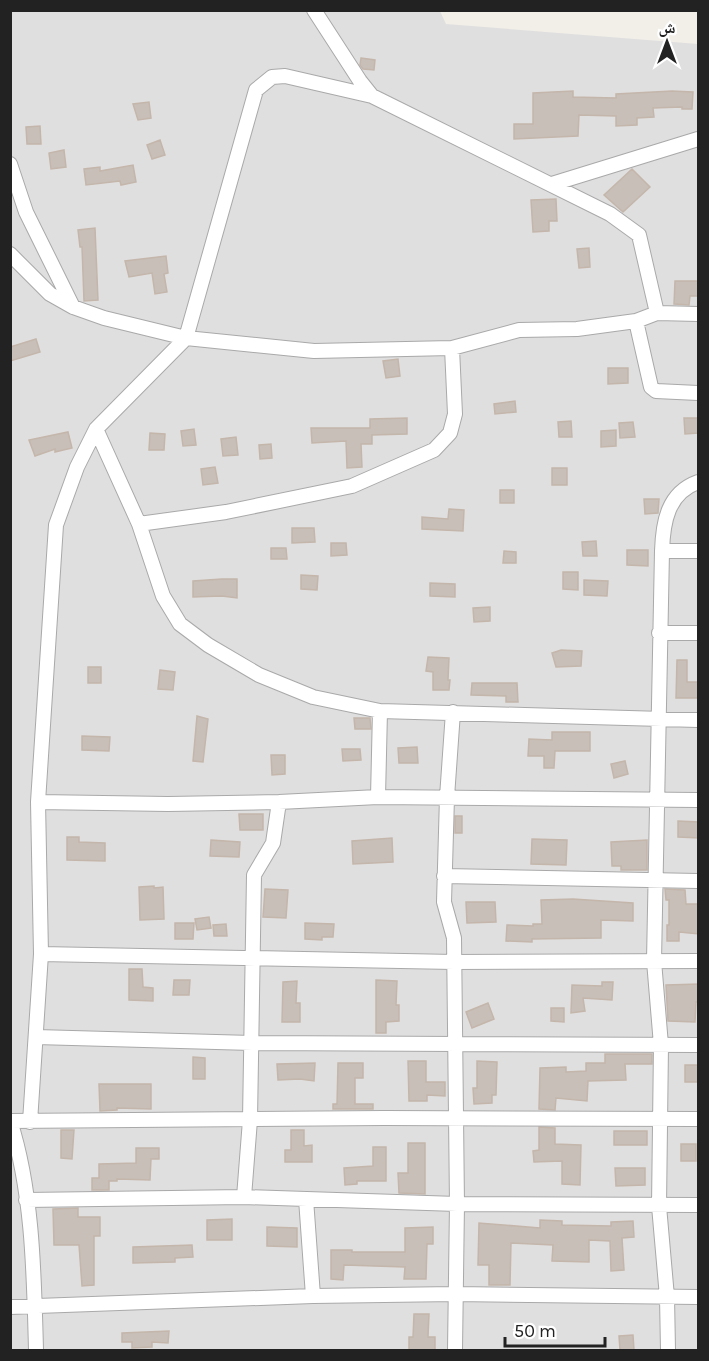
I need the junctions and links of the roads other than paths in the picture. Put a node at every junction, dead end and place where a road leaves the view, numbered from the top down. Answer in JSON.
{"nodes":[{"id":1,"x":314,"y":10,"type":"edge"},
{"id":2,"x":372,"y":96,"type":"junction"},
{"id":3,"x":699,"y":139,"type":"edge"},
{"id":4,"x":10,"y":164,"type":"edge"},
{"id":5,"x":552,"y":184,"type":"junction"},
{"id":6,"x":10,"y":254,"type":"edge"},
{"id":7,"x":73,"y":307,"type":"junction"},
{"id":8,"x":657,"y":312,"type":"junction"},
{"id":9,"x":699,"y":314,"type":"edge"},
{"id":10,"x":636,"y":321,"type":"junction"},
{"id":11,"x":186,"y":338,"type":"junction"},
{"id":12,"x":452,"y":348,"type":"junction"},
{"id":13,"x":699,"y":393,"type":"edge"},
{"id":14,"x":96,"y":429,"type":"junction"},
{"id":15,"x":699,"y":482,"type":"edge"},
{"id":16,"x":140,"y":524,"type":"junction"},
{"id":17,"x":662,"y":550,"type":"junction"},
{"id":18,"x":699,"y":552,"type":"edge"},
{"id":19,"x":659,"y":633,"type":"junction"},
{"id":20,"x":699,"y":633,"type":"edge"},
{"id":21,"x":380,"y":711,"type":"junction"},
{"id":22,"x":453,"y":712,"type":"junction"},
{"id":23,"x":658,"y":720,"type":"junction"},
{"id":24,"x":699,"y":720,"type":"edge"},
{"id":25,"x":378,"y":797,"type":"junction"},
{"id":26,"x":447,"y":797,"type":"junction"},
{"id":27,"x":657,"y":800,"type":"junction"},
{"id":28,"x":699,"y":800,"type":"edge"},
{"id":29,"x":38,"y":802,"type":"junction"},
{"id":30,"x":279,"y":802,"type":"junction"},
{"id":31,"x":444,"y":876,"type":"junction"},
{"id":32,"x":656,"y":881,"type":"junction"},
{"id":33,"x":699,"y":881,"type":"edge"},
{"id":34,"x":41,"y":954,"type":"junction"},
{"id":35,"x":254,"y":960,"type":"junction"},
{"id":36,"x":654,"y":961,"type":"junction"},
{"id":37,"x":699,"y":961,"type":"edge"},
{"id":38,"x":454,"y":962,"type":"junction"},
{"id":39,"x":36,"y":1037,"type":"junction"},
{"id":40,"x":252,"y":1043,"type":"junction"},
{"id":41,"x":456,"y":1044,"type":"junction"},
{"id":42,"x":661,"y":1045,"type":"junction"},
{"id":43,"x":699,"y":1045,"type":"edge"},
{"id":44,"x":456,"y":1118,"type":"junction"},
{"id":45,"x":250,"y":1119,"type":"junction"},
{"id":46,"x":699,"y":1119,"type":"edge"},
{"id":47,"x":659,"y":1120,"type":"junction"},
{"id":48,"x":11,"y":1121,"type":"edge"},
{"id":49,"x":30,"y":1122,"type":"junction"},
{"id":50,"x":244,"y":1197,"type":"junction"},
{"id":51,"x":306,"y":1199,"type":"junction"},
{"id":52,"x":26,"y":1200,"type":"junction"},
{"id":53,"x":457,"y":1204,"type":"junction"},
{"id":54,"x":699,"y":1205,"type":"edge"},
{"id":55,"x":659,"y":1206,"type":"junction"},
{"id":56,"x":455,"y":1294,"type":"junction"},
{"id":57,"x":313,"y":1296,"type":"junction"},
{"id":58,"x":667,"y":1297,"type":"junction"},
{"id":59,"x":699,"y":1297,"type":"edge"},
{"id":60,"x":35,"y":1306,"type":"junction"},
{"id":61,"x":10,"y":1307,"type":"edge"},
{"id":62,"x":36,"y":1350,"type":"edge"},
{"id":63,"x":455,"y":1350,"type":"edge"},
{"id":64,"x":668,"y":1350,"type":"edge"}],
"edges":[{"from":1,"to":2,"type":"street"},
{"from":2,"to":5,"type":"street"},
{"from":2,"to":11,"type":"street"},
{"from":3,"to":5,"type":"street"},
{"from":4,"to":7,"type":"street"},
{"from":5,"to":8,"type":"street"},
{"from":6,"to":7,"type":"street"},
{"from":7,"to":11,"type":"street"},
{"from":8,"to":9,"type":"street"},
{"from":8,"to":10,"type":"street"},
{"from":10,"to":12,"type":"street"},
{"from":10,"to":13,"type":"street"},
{"from":11,"to":12,"type":"street"},
{"from":11,"to":14,"type":"street"},
{"from":12,"to":16,"type":"street"},
{"from":14,"to":16,"type":"street"},
{"from":14,"to":29,"type":"street"},
{"from":15,"to":17,"type":"street"},
{"from":16,"to":21,"type":"street"},
{"from":17,"to":18,"type":"street"},
{"from":17,"to":19,"type":"street"},
{"from":19,"to":20,"type":"street"},
{"from":19,"to":23,"type":"street"},
{"from":21,"to":22,"type":"street"},
{"from":21,"to":25,"type":"street"},
{"from":22,"to":23,"type":"street"},
{"from":22,"to":26,"type":"street"},
{"from":23,"to":24,"type":"street"},
{"from":23,"to":27,"type":"street"},
{"from":25,"to":26,"type":"street"},
{"from":25,"to":30,"type":"street"},
{"from":26,"to":27,"type":"street"},
{"from":26,"to":31,"type":"street"},
{"from":27,"to":28,"type":"street"},
{"from":27,"to":32,"type":"street"},
{"from":29,"to":30,"type":"street"},
{"from":29,"to":34,"type":"street"},
{"from":30,"to":35,"type":"street"},
{"from":31,"to":32,"type":"street"},
{"from":31,"to":38,"type":"street"},
{"from":32,"to":33,"type":"street"},
{"from":32,"to":36,"type":"street"},
{"from":34,"to":35,"type":"street"},
{"from":34,"to":39,"type":"street"},
{"from":35,"to":38,"type":"street"},
{"from":35,"to":40,"type":"street"},
{"from":36,"to":37,"type":"street"},
{"from":36,"to":38,"type":"street"},
{"from":36,"to":42,"type":"street"},
{"from":38,"to":41,"type":"street"},
{"from":39,"to":40,"type":"street"},
{"from":39,"to":49,"type":"street"},
{"from":40,"to":41,"type":"street"},
{"from":40,"to":45,"type":"street"},
{"from":41,"to":42,"type":"street"},
{"from":41,"to":44,"type":"street"},
{"from":42,"to":43,"type":"street"},
{"from":42,"to":47,"type":"street"},
{"from":44,"to":45,"type":"street"},
{"from":44,"to":47,"type":"street"},
{"from":44,"to":53,"type":"street"},
{"from":45,"to":49,"type":"street"},
{"from":45,"to":50,"type":"street"},
{"from":46,"to":47,"type":"street"},
{"from":47,"to":55,"type":"street"},
{"from":48,"to":49,"type":"street"},
{"from":48,"to":52,"type":"street"},
{"from":50,"to":51,"type":"street"},
{"from":50,"to":52,"type":"street"},
{"from":51,"to":53,"type":"street"},
{"from":51,"to":57,"type":"street"},
{"from":52,"to":60,"type":"street"},
{"from":53,"to":55,"type":"street"},
{"from":53,"to":56,"type":"street"},
{"from":54,"to":55,"type":"street"},
{"from":55,"to":58,"type":"street"},
{"from":56,"to":57,"type":"street"},
{"from":56,"to":58,"type":"street"},
{"from":56,"to":63,"type":"street"},
{"from":57,"to":60,"type":"street"},
{"from":58,"to":59,"type":"street"},
{"from":58,"to":64,"type":"street"},
{"from":60,"to":61,"type":"street"},
{"from":60,"to":62,"type":"street"}]}
